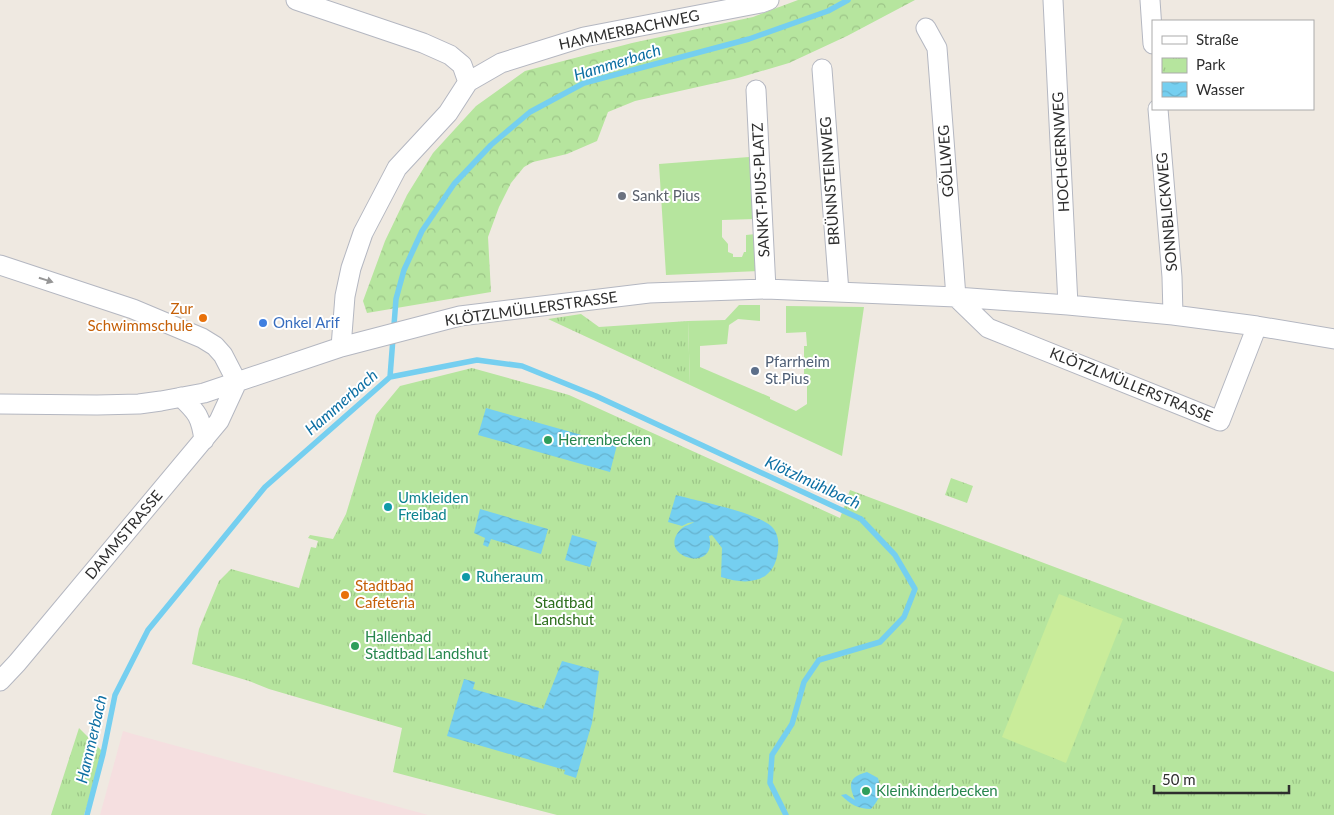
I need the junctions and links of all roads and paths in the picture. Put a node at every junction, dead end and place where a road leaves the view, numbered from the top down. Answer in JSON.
{"nodes":[{"id":1,"x":296,"y":0,"type":"edge"},
{"id":2,"x":769,"y":0,"type":"edge"},
{"id":3,"x":1054,"y":0,"type":"edge"},
{"id":4,"x":1150,"y":0,"type":"edge"},
{"id":5,"x":926,"y":28,"type":"dead end"},
{"id":6,"x":1152,"y":29,"type":"edge"},
{"id":7,"x":822,"y":69,"type":"dead end"},
{"id":8,"x":468,"y":82,"type":"junction"},
{"id":9,"x":756,"y":90,"type":"dead end"},
{"id":10,"x":1158,"y":110,"type":"edge"},
{"id":11,"x":0,"y":265,"type":"edge"},
{"id":12,"x":766,"y":289,"type":"junction"},
{"id":13,"x":839,"y":292,"type":"junction"},
{"id":14,"x":956,"y":297,"type":"junction"},
{"id":15,"x":1068,"y":305,"type":"junction"},
{"id":16,"x":1173,"y":315,"type":"junction"},
{"id":17,"x":1257,"y":326,"type":"junction"},
{"id":18,"x":1334,"y":339,"type":"edge"},
{"id":19,"x":341,"y":347,"type":"junction"},
{"id":20,"x":237,"y":382,"type":"junction"},
{"id":21,"x":181,"y":397,"type":"junction"},
{"id":22,"x":0,"y":404,"type":"edge"},
{"id":23,"x":204,"y":440,"type":"junction"},
{"id":24,"x":0,"y":681,"type":"edge"}],
"edges":[{"from":1,"to":8,"type":"street"},
{"from":2,"to":8,"type":"street","name":"HAMMERBACHWEG"},
{"from":3,"to":15,"type":"street","name":"HOCHGERNWEG"},
{"from":4,"to":6,"type":"street"},
{"from":5,"to":14,"type":"street","name":"GÖLLWEG"},
{"from":7,"to":13,"type":"street","name":"BRÜNNSTEINWEG"},
{"from":8,"to":19,"type":"street","name":"HAMMERBACHWEG"},
{"from":9,"to":12,"type":"street","name":"SANKT-PIUS-PLATZ"},
{"from":10,"to":16,"type":"street","name":"SONNBLICKWEG"},
{"from":11,"to":20,"type":"street","one_way":true},
{"from":12,"to":13,"type":"street","name":"KLÖTZLMÜLLERSTRASSE"},
{"from":12,"to":19,"type":"street","name":"KLÖTZLMÜLLERSTRASSE"},
{"from":13,"to":14,"type":"street","name":"KLÖTZLMÜLLERSTRASSE"},
{"from":14,"to":15,"type":"street","name":"KLÖTZLMÜLLERSTRASSE"},
{"from":14,"to":17,"type":"street","name":"KLÖTZLMÜLLERSTRASSE"},
{"from":15,"to":16,"type":"street","name":"KLÖTZLMÜLLERSTRASSE"},
{"from":16,"to":17,"type":"street","name":"KLÖTZLMÜLLERSTRASSE"},
{"from":17,"to":18,"type":"street","name":"KLÖTZLMÜLLERSTRASSE"},
{"from":19,"to":20,"type":"street","name":"KLÖTZLMÜLLERSTRASSE"},
{"from":20,"to":21,"type":"street","name":"KLÖTZLMÜLLERSTRASSE"},
{"from":20,"to":23,"type":"street","name":"DAMMSTRASSE"},
{"from":21,"to":22,"type":"street","name":"KLÖTZLMÜLLERSTRASSE"},
{"from":21,"to":23,"type":"street"},
{"from":23,"to":24,"type":"street","name":"DAMMSTRASSE"}]}
